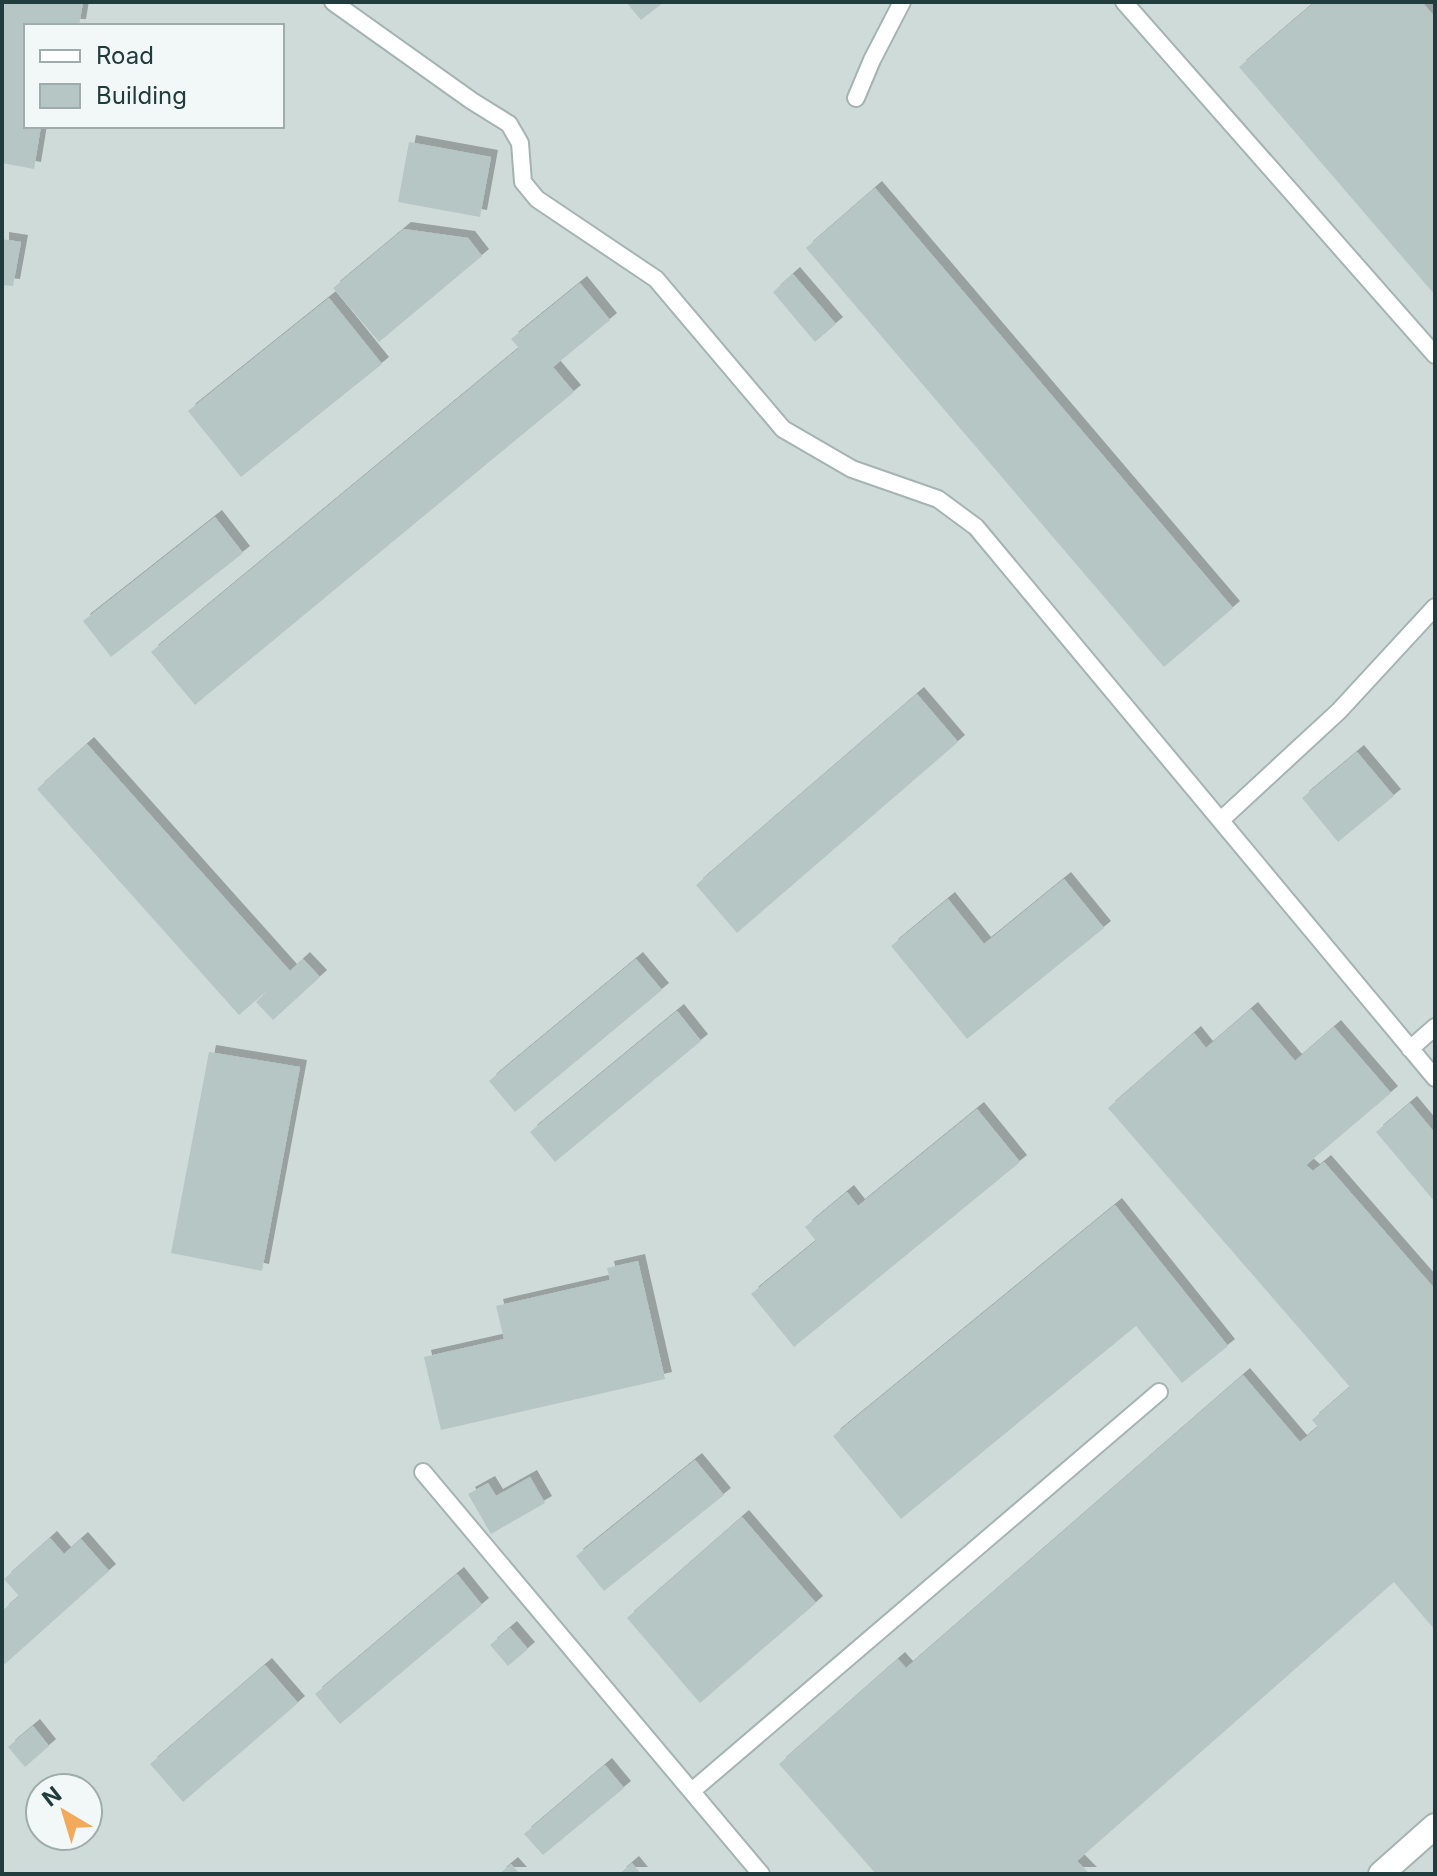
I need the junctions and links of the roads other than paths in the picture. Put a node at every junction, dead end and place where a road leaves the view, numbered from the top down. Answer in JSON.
{"nodes":[{"id":1,"x":333,"y":2,"type":"edge"},
{"id":2,"x":902,"y":2,"type":"edge"},
{"id":3,"x":1124,"y":2,"type":"edge"},
{"id":4,"x":856,"y":98,"type":"dead end"},
{"id":5,"x":1435,"y":355,"type":"edge"},
{"id":6,"x":1435,"y":607,"type":"edge"},
{"id":7,"x":1221,"y":820,"type":"junction"},
{"id":8,"x":1435,"y":1027,"type":"edge"},
{"id":9,"x":1410,"y":1049,"type":"junction"},
{"id":10,"x":1435,"y":1078,"type":"edge"},
{"id":11,"x":1159,"y":1392,"type":"dead end"},
{"id":12,"x":423,"y":1472,"type":"dead end"},
{"id":13,"x":692,"y":1791,"type":"junction"},
{"id":14,"x":1435,"y":1826,"type":"edge"},
{"id":15,"x":761,"y":1874,"type":"edge"},
{"id":16,"x":1381,"y":1874,"type":"edge"}],
"edges":[{"from":1,"to":7,"type":"lane"},
{"from":2,"to":4,"type":"lane"},
{"from":3,"to":5,"type":"lane"},
{"from":6,"to":7,"type":"lane"},
{"from":7,"to":9,"type":"lane"},
{"from":8,"to":9,"type":"lane"},
{"from":9,"to":10,"type":"lane"},
{"from":11,"to":13,"type":"lane"},
{"from":12,"to":13,"type":"lane"},
{"from":13,"to":15,"type":"lane"},
{"from":14,"to":16,"type":"street"}]}
